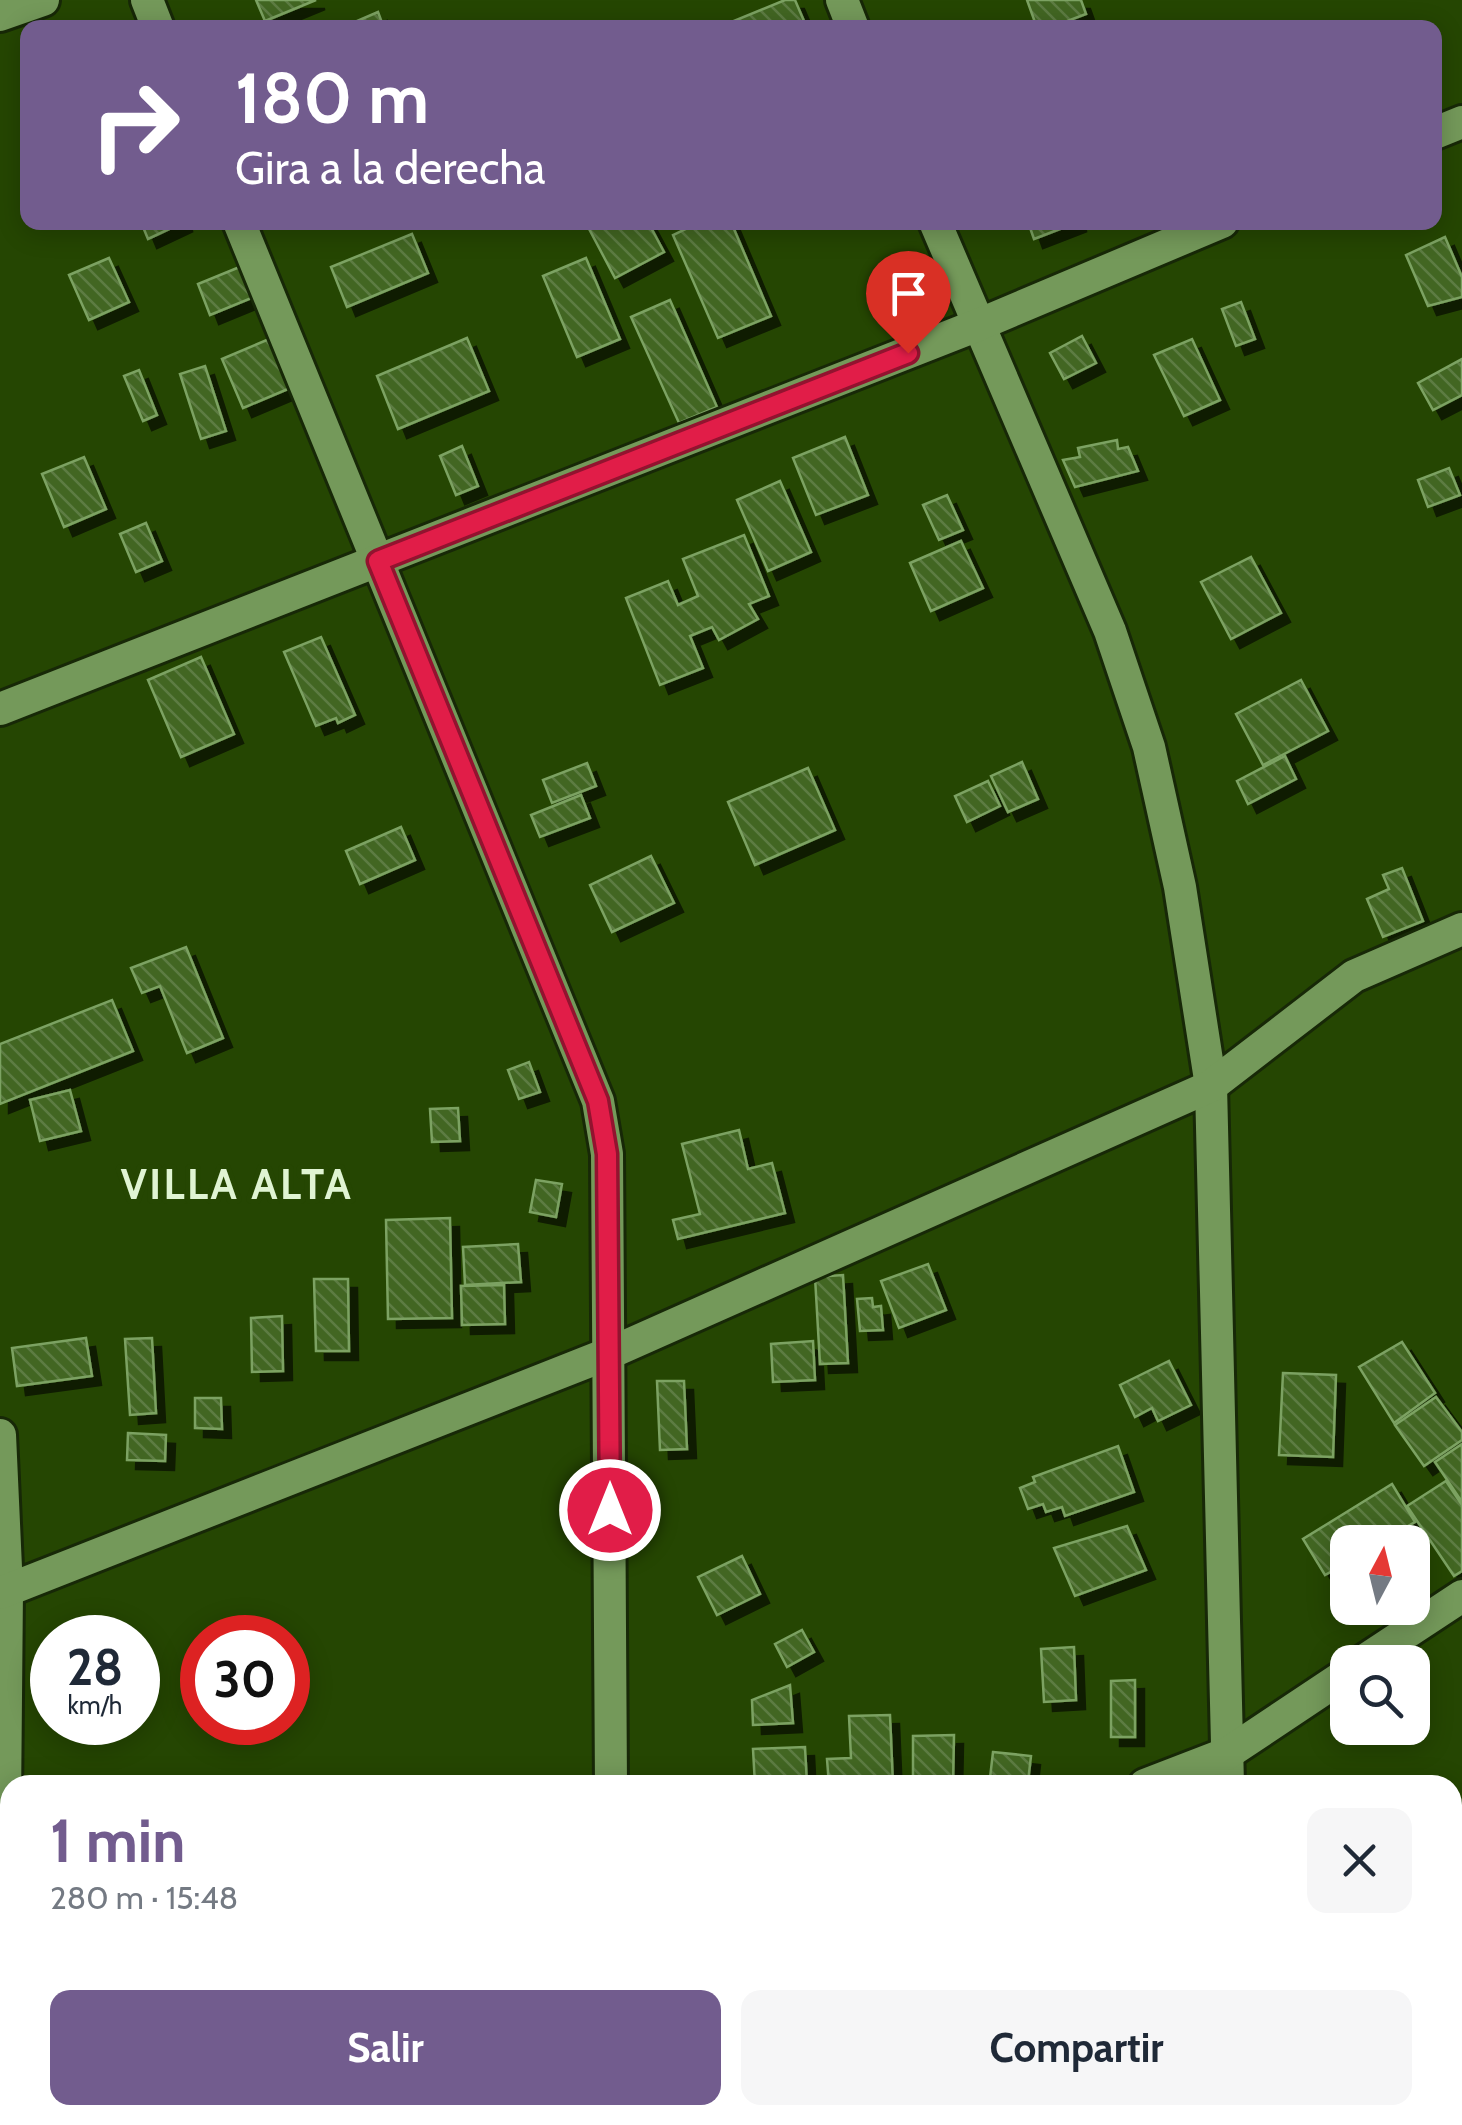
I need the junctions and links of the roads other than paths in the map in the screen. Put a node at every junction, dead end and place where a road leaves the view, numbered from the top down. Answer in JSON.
{"nodes":[{"id":1,"x":43,"y":0,"type":"edge"},
{"id":2,"x":0,"y":15,"type":"edge"},
{"id":3,"x":241,"y":230,"type":"edge"},
{"id":4,"x":938,"y":230,"type":"edge"},
{"id":5,"x":1203,"y":230,"type":"edge"},
{"id":6,"x":978,"y":325,"type":"junction"},
{"id":7,"x":378,"y":561,"type":"junction"},
{"id":8,"x":0,"y":710,"type":"edge"},
{"id":9,"x":1462,"y":929,"type":"edge"},
{"id":10,"x":1212,"y":1086,"type":"junction"},
{"id":11,"x":610,"y":1353,"type":"junction"},
{"id":12,"x":0,"y":1435,"type":"edge"},
{"id":13,"x":3,"y":1591,"type":"edge"},
{"id":14,"x":1462,"y":1596,"type":"edge"},
{"id":15,"x":1388,"y":1645,"type":"edge"},
{"id":16,"x":1330,"y":1687,"type":"edge"},
{"id":17,"x":1228,"y":1769,"type":"edge"},
{"id":18,"x":3,"y":1775,"type":"edge"},
{"id":19,"x":610,"y":1775,"type":"edge"},
{"id":20,"x":1197,"y":1775,"type":"edge"}],
"edges":[{"from":1,"to":2,"type":"street"},
{"from":3,"to":7,"type":"street"},
{"from":4,"to":6,"type":"street"},
{"from":5,"to":6,"type":"street"},
{"from":6,"to":7,"type":"street"},
{"from":6,"to":10,"type":"street"},
{"from":7,"to":8,"type":"street"},
{"from":7,"to":11,"type":"street"},
{"from":9,"to":10,"type":"street"},
{"from":10,"to":11,"type":"street"},
{"from":10,"to":17,"type":"street"},
{"from":11,"to":13,"type":"street"},
{"from":11,"to":19,"type":"street"},
{"from":12,"to":13,"type":"street"},
{"from":13,"to":18,"type":"street"},
{"from":14,"to":15,"type":"street"},
{"from":16,"to":17,"type":"street"},
{"from":17,"to":20,"type":"street"}]}
